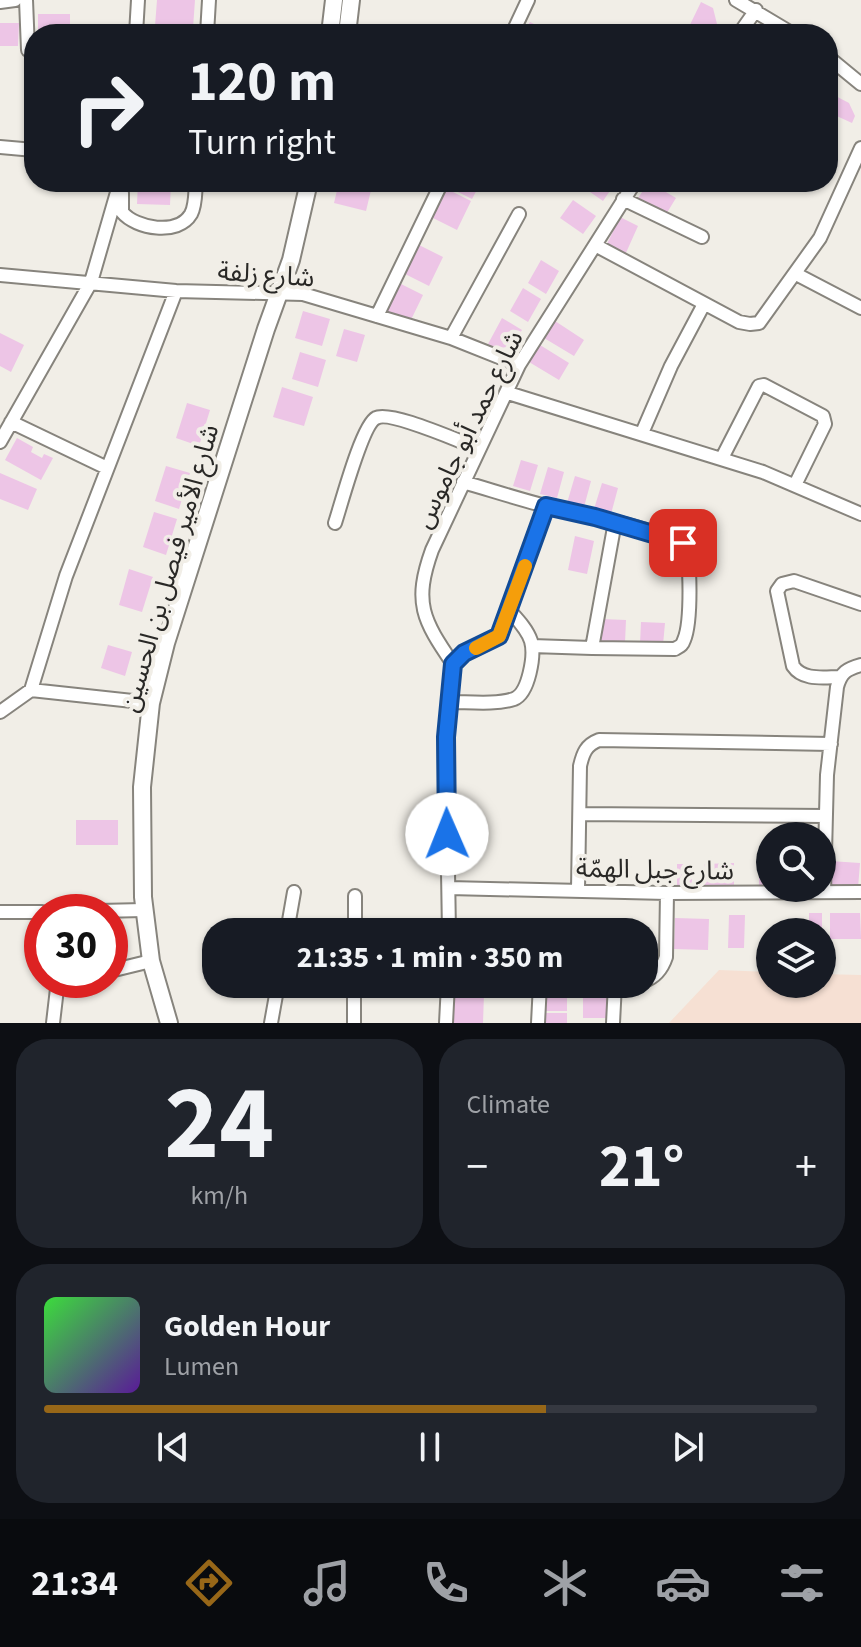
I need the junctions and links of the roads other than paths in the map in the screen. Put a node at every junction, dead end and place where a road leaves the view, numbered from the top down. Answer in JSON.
{"nodes":[{"id":1,"x":11,"y":0,"type":"edge"},
{"id":2,"x":26,"y":0,"type":"edge"},
{"id":3,"x":138,"y":0,"type":"edge"},
{"id":4,"x":209,"y":0,"type":"edge"},
{"id":5,"x":334,"y":0,"type":"edge"},
{"id":6,"x":351,"y":0,"type":"edge"},
{"id":7,"x":528,"y":0,"type":"edge"},
{"id":8,"x":736,"y":0,"type":"edge"},
{"id":9,"x":0,"y":2,"type":"edge"},
{"id":10,"x":756,"y":10,"type":"junction"},
{"id":11,"x":27,"y":24,"type":"edge"},
{"id":12,"x":137,"y":24,"type":"edge"},
{"id":13,"x":208,"y":24,"type":"edge"},
{"id":14,"x":331,"y":24,"type":"edge"},
{"id":15,"x":348,"y":24,"type":"edge"},
{"id":16,"x":517,"y":24,"type":"edge"},
{"id":17,"x":746,"y":24,"type":"edge"},
{"id":18,"x":778,"y":24,"type":"edge"},
{"id":19,"x":838,"y":65,"type":"edge"},
{"id":20,"x":861,"y":84,"type":"edge"},
{"id":21,"x":0,"y":147,"type":"edge"},
{"id":22,"x":861,"y":148,"type":"edge"},
{"id":23,"x":24,"y":149,"type":"edge"},
{"id":24,"x":119,"y":192,"type":"edge"},
{"id":25,"x":122,"y":192,"type":"edge"},
{"id":26,"x":195,"y":192,"type":"edge"},
{"id":27,"x":306,"y":192,"type":"edge"},
{"id":28,"x":437,"y":192,"type":"edge"},
{"id":29,"x":628,"y":192,"type":"edge"},
{"id":30,"x":623,"y":199,"type":"junction"},
{"id":31,"x":519,"y":214,"type":"dead end"},
{"id":32,"x":702,"y":237,"type":"dead end"},
{"id":33,"x":595,"y":245,"type":"junction"},
{"id":34,"x":796,"y":274,"type":"junction"},
{"id":35,"x":0,"y":275,"type":"edge"},
{"id":36,"x":91,"y":282,"type":"junction"},
{"id":37,"x":176,"y":291,"type":"junction"},
{"id":38,"x":281,"y":293,"type":"junction"},
{"id":39,"x":704,"y":304,"type":"junction"},
{"id":40,"x":861,"y":308,"type":"edge"},
{"id":41,"x":377,"y":316,"type":"junction"},
{"id":42,"x":451,"y":338,"type":"junction"},
{"id":43,"x":519,"y":365,"type":"junction"},
{"id":44,"x":508,"y":393,"type":"junction"},
{"id":45,"x":11,"y":422,"type":"junction"},
{"id":46,"x":642,"y":433,"type":"junction"},
{"id":47,"x":0,"y":442,"type":"edge"},
{"id":48,"x":478,"y":448,"type":"junction"},
{"id":49,"x":722,"y":458,"type":"junction"},
{"id":50,"x":107,"y":468,"type":"junction"},
{"id":51,"x":463,"y":482,"type":"junction"},
{"id":52,"x":795,"y":485,"type":"junction"},
{"id":53,"x":546,"y":506,"type":"junction"},
{"id":54,"x":861,"y":514,"type":"edge"},
{"id":55,"x":615,"y":522,"type":"junction"},
{"id":56,"x":335,"y":523,"type":"dead end"},
{"id":57,"x":861,"y":604,"type":"edge"},
{"id":58,"x":509,"y":610,"type":"junction"},
{"id":59,"x":532,"y":646,"type":"junction"},
{"id":60,"x":592,"y":648,"type":"junction"},
{"id":61,"x":453,"y":664,"type":"junction"},
{"id":62,"x":860,"y":666,"type":"edge"},
{"id":63,"x":840,"y":677,"type":"junction"},
{"id":64,"x":31,"y":690,"type":"junction"},
{"id":65,"x":450,"y":702,"type":"junction"},
{"id":66,"x":151,"y":703,"type":"junction"},
{"id":67,"x":0,"y":712,"type":"edge"},
{"id":68,"x":831,"y":744,"type":"junction"},
{"id":69,"x":581,"y":814,"type":"junction"},
{"id":70,"x":826,"y":816,"type":"junction"},
{"id":71,"x":826,"y":822,"type":"edge"},
{"id":72,"x":449,"y":888,"type":"junction"},
{"id":73,"x":578,"y":889,"type":"junction"},
{"id":74,"x":294,"y":892,"type":"dead end"},
{"id":75,"x":756,"y":892,"type":"edge"},
{"id":76,"x":836,"y":892,"type":"edge"},
{"id":77,"x":861,"y":892,"type":"edge"},
{"id":78,"x":667,"y":893,"type":"junction"},
{"id":79,"x":355,"y":896,"type":"dead end"},
{"id":80,"x":128,"y":910,"type":"edge"},
{"id":81,"x":144,"y":910,"type":"junction"},
{"id":82,"x":0,"y":912,"type":"edge"},
{"id":83,"x":24,"y":912,"type":"edge"},
{"id":84,"x":289,"y":918,"type":"edge"},
{"id":85,"x":355,"y":918,"type":"edge"},
{"id":86,"x":449,"y":918,"type":"edge"},
{"id":87,"x":151,"y":961,"type":"junction"},
{"id":88,"x":128,"y":967,"type":"edge"},
{"id":89,"x":658,"y":973,"type":"edge"},
{"id":90,"x":56,"y":998,"type":"edge"},
{"id":91,"x":275,"y":998,"type":"edge"},
{"id":92,"x":354,"y":998,"type":"edge"},
{"id":93,"x":447,"y":998,"type":"edge"},
{"id":94,"x":539,"y":998,"type":"edge"},
{"id":95,"x":614,"y":998,"type":"edge"},
{"id":96,"x":53,"y":1023,"type":"edge"},
{"id":97,"x":169,"y":1023,"type":"edge"},
{"id":98,"x":271,"y":1023,"type":"edge"},
{"id":99,"x":354,"y":1023,"type":"edge"},
{"id":100,"x":446,"y":1023,"type":"edge"},
{"id":101,"x":538,"y":1023,"type":"edge"},
{"id":102,"x":613,"y":1023,"type":"edge"}],
"edges":[{"from":1,"to":9,"type":"street"},
{"from":2,"to":11,"type":"street"},
{"from":3,"to":12,"type":"street"},
{"from":4,"to":13,"type":"street"},
{"from":5,"to":14,"type":"street"},
{"from":6,"to":15,"type":"street"},
{"from":7,"to":16,"type":"street"},
{"from":8,"to":10,"type":"street"},
{"from":10,"to":17,"type":"street"},
{"from":10,"to":18,"type":"street"},
{"from":19,"to":20,"type":"street"},
{"from":21,"to":23,"type":"street"},
{"from":22,"to":34,"type":"street"},
{"from":24,"to":36,"type":"street"},
{"from":25,"to":26,"type":"street"},
{"from":27,"to":38,"type":"street","name":"شارع الأمير فيصل بن الحسين"},
{"from":28,"to":41,"type":"street"},
{"from":29,"to":30,"type":"street","name":"شارع حمد أبو جاموس"},
{"from":30,"to":32,"type":"street"},
{"from":30,"to":33,"type":"street","name":"شارع حمد أبو جاموس"},
{"from":31,"to":42,"type":"street"},
{"from":33,"to":39,"type":"street"},
{"from":33,"to":43,"type":"street","name":"شارع حمد أبو جاموس"},
{"from":34,"to":39,"type":"street"},
{"from":34,"to":40,"type":"street"},
{"from":35,"to":36,"type":"street","name":"شارع زلفة"},
{"from":36,"to":37,"type":"street","name":"شارع زلفة"},
{"from":36,"to":45,"type":"street"},
{"from":37,"to":38,"type":"street","name":"شارع زلفة"},
{"from":37,"to":50,"type":"street"},
{"from":38,"to":41,"type":"street","name":"شارع زلفة"},
{"from":38,"to":66,"type":"street","name":"شارع الأمير فيصل بن الحسين"},
{"from":39,"to":46,"type":"street"},
{"from":41,"to":42,"type":"street","name":"شارع زلفة"},
{"from":42,"to":43,"type":"street","name":"شارع زلفة"},
{"from":43,"to":44,"type":"street","name":"شارع حمد أبو جاموس"},
{"from":44,"to":46,"type":"street"},
{"from":44,"to":48,"type":"street","name":"شارع حمد أبو جاموس"},
{"from":45,"to":47,"type":"street"},
{"from":45,"to":50,"type":"street"},
{"from":46,"to":49,"type":"street"},
{"from":48,"to":51,"type":"street","name":"شارع حمد أبو جاموس"},
{"from":48,"to":56,"type":"street"},
{"from":49,"to":52,"type":"street"},
{"from":49,"to":52,"type":"street"},
{"from":50,"to":64,"type":"street"},
{"from":51,"to":53,"type":"street"},
{"from":51,"to":61,"type":"street","name":"شارع حمد أبو جاموس"},
{"from":52,"to":54,"type":"street"},
{"from":53,"to":55,"type":"street"},
{"from":53,"to":58,"type":"street"},
{"from":55,"to":60,"type":"street"},
{"from":55,"to":60,"type":"street"},
{"from":57,"to":63,"type":"street"},
{"from":58,"to":59,"type":"street"},
{"from":58,"to":61,"type":"street"},
{"from":59,"to":60,"type":"street"},
{"from":59,"to":65,"type":"street"},
{"from":61,"to":65,"type":"street"},
{"from":62,"to":63,"type":"street"},
{"from":63,"to":68,"type":"street"},
{"from":64,"to":66,"type":"street"},
{"from":64,"to":67,"type":"street"},
{"from":65,"to":72,"type":"street"},
{"from":66,"to":81,"type":"street","name":"شارع الأمير فيصل بن الحسين"},
{"from":68,"to":69,"type":"street"},
{"from":68,"to":70,"type":"street"},
{"from":69,"to":70,"type":"street"},
{"from":69,"to":73,"type":"street"},
{"from":70,"to":71,"type":"street"},
{"from":72,"to":73,"type":"street","name":"شارع جبل الهمّة"},
{"from":72,"to":86,"type":"street"},
{"from":73,"to":78,"type":"street","name":"شارع جبل الهمّة"},
{"from":74,"to":84,"type":"street"},
{"from":75,"to":78,"type":"street","name":"شارع جبل الهمّة"},
{"from":76,"to":77,"type":"street","name":"شارع جبل الهمّة"},
{"from":78,"to":89,"type":"street"},
{"from":79,"to":85,"type":"street"},
{"from":80,"to":81,"type":"street"},
{"from":81,"to":87,"type":"street","name":"شارع الأمير فيصل بن الحسين"},
{"from":82,"to":83,"type":"street"},
{"from":87,"to":88,"type":"street"},
{"from":87,"to":97,"type":"street","name":"شارع الأمير فيصل بن الحسين"},
{"from":90,"to":96,"type":"street"},
{"from":91,"to":98,"type":"street"},
{"from":92,"to":99,"type":"street"},
{"from":93,"to":100,"type":"street"},
{"from":94,"to":101,"type":"street"},
{"from":95,"to":102,"type":"street"}]}
